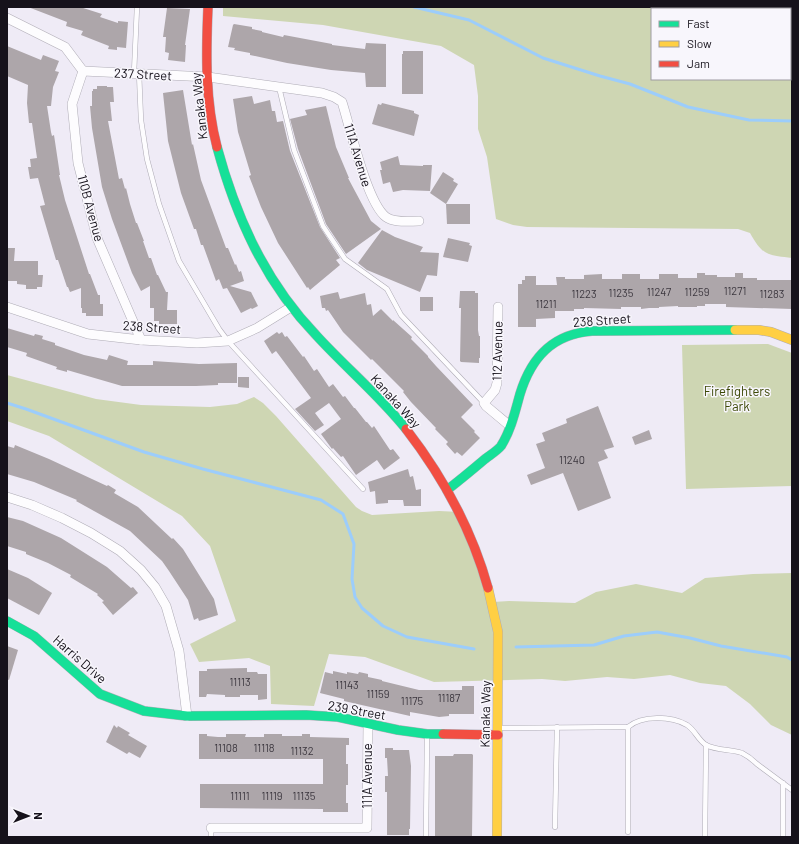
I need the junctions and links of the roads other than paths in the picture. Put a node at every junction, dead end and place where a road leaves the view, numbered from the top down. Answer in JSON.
{"nodes":[{"id":1,"x":137,"y":7,"type":"edge"},
{"id":2,"x":208,"y":7,"type":"edge"},
{"id":3,"x":7,"y":18,"type":"edge"},
{"id":4,"x":83,"y":71,"type":"junction"},
{"id":5,"x":137,"y":73,"type":"junction"},
{"id":6,"x":208,"y":77,"type":"junction"},
{"id":7,"x":279,"y":87,"type":"junction"},
{"id":8,"x":342,"y":102,"type":"joint"},
{"id":9,"x":419,"y":221,"type":"dead end"},
{"id":10,"x":7,"y":307,"type":"edge"},
{"id":11,"x":291,"y":307,"type":"junction"},
{"id":12,"x":498,"y":307,"type":"dead end"},
{"id":13,"x":141,"y":340,"type":"junction"},
{"id":14,"x":792,"y":340,"type":"edge"},
{"id":15,"x":228,"y":341,"type":"junction"},
{"id":16,"x":484,"y":403,"type":"junction"},
{"id":17,"x":510,"y":426,"type":"junction"},
{"id":18,"x":363,"y":489,"type":"dead end"},
{"id":19,"x":447,"y":490,"type":"junction"},
{"id":20,"x":7,"y":497,"type":"edge"},
{"id":21,"x":7,"y":621,"type":"edge"},
{"id":22,"x":187,"y":716,"type":"junction"},
{"id":23,"x":368,"y":724,"type":"junction"},
{"id":24,"x":628,"y":727,"type":"junction"},
{"id":25,"x":557,"y":728,"type":"junction"},
{"id":26,"x":498,"y":732,"type":"junction"},
{"id":27,"x":427,"y":734,"type":"junction"},
{"id":28,"x":706,"y":745,"type":"junction"},
{"id":29,"x":783,"y":783,"type":"junction"},
{"id":30,"x":792,"y":790,"type":"edge"},
{"id":31,"x":555,"y":827,"type":"dead end"},
{"id":32,"x":211,"y":832,"type":"edge"},
{"id":33,"x":628,"y":832,"type":"dead end"},
{"id":34,"x":426,"y":837,"type":"edge"},
{"id":35,"x":497,"y":837,"type":"edge"},
{"id":36,"x":705,"y":837,"type":"edge"},
{"id":37,"x":783,"y":837,"type":"edge"}],
"edges":[{"from":1,"to":5,"type":"lane"},
{"from":2,"to":6,"type":"street","name":"Kanaka Way"},
{"from":3,"to":4,"type":"street"},
{"from":4,"to":5,"type":"street","name":"237 Street"},
{"from":4,"to":13,"type":"street","name":"110B Avenue"},
{"from":5,"to":6,"type":"street","name":"237 Street"},
{"from":5,"to":15,"type":"lane"},
{"from":6,"to":7,"type":"street","name":"237 Street"},
{"from":6,"to":11,"type":"street","name":"Kanaka Way"},
{"from":7,"to":8,"type":"street","name":"237 Street"},
{"from":7,"to":16,"type":"lane"},
{"from":8,"to":9,"type":"street","name":"111A Avenue"},
{"from":10,"to":13,"type":"street","name":"238 Street"},
{"from":11,"to":15,"type":"street","name":"238 Street"},
{"from":11,"to":19,"type":"street","name":"Kanaka Way"},
{"from":12,"to":16,"type":"street","name":"112 Avenue"},
{"from":13,"to":15,"type":"street","name":"238 Street"},
{"from":14,"to":17,"type":"street","name":"238 Street"},
{"from":15,"to":18,"type":"lane"},
{"from":16,"to":17,"type":"street"},
{"from":17,"to":19,"type":"street","name":"238 Street"},
{"from":19,"to":26,"type":"street","name":"Kanaka Way"},
{"from":20,"to":22,"type":"street"},
{"from":21,"to":22,"type":"street","name":"Harris Drive"},
{"from":22,"to":23,"type":"street","name":"239 Street"},
{"from":23,"to":27,"type":"street","name":"239 Street"},
{"from":23,"to":32,"type":"street","name":"111A Avenue"},
{"from":24,"to":25,"type":"lane"},
{"from":24,"to":28,"type":"lane"},
{"from":24,"to":33,"type":"lane"},
{"from":25,"to":26,"type":"lane"},
{"from":25,"to":31,"type":"lane"},
{"from":26,"to":27,"type":"street","name":"239 Street"},
{"from":26,"to":35,"type":"street","name":"Kanaka Way"},
{"from":27,"to":34,"type":"lane"},
{"from":28,"to":29,"type":"lane"},
{"from":28,"to":36,"type":"lane"},
{"from":29,"to":30,"type":"lane"},
{"from":29,"to":37,"type":"lane"}]}
